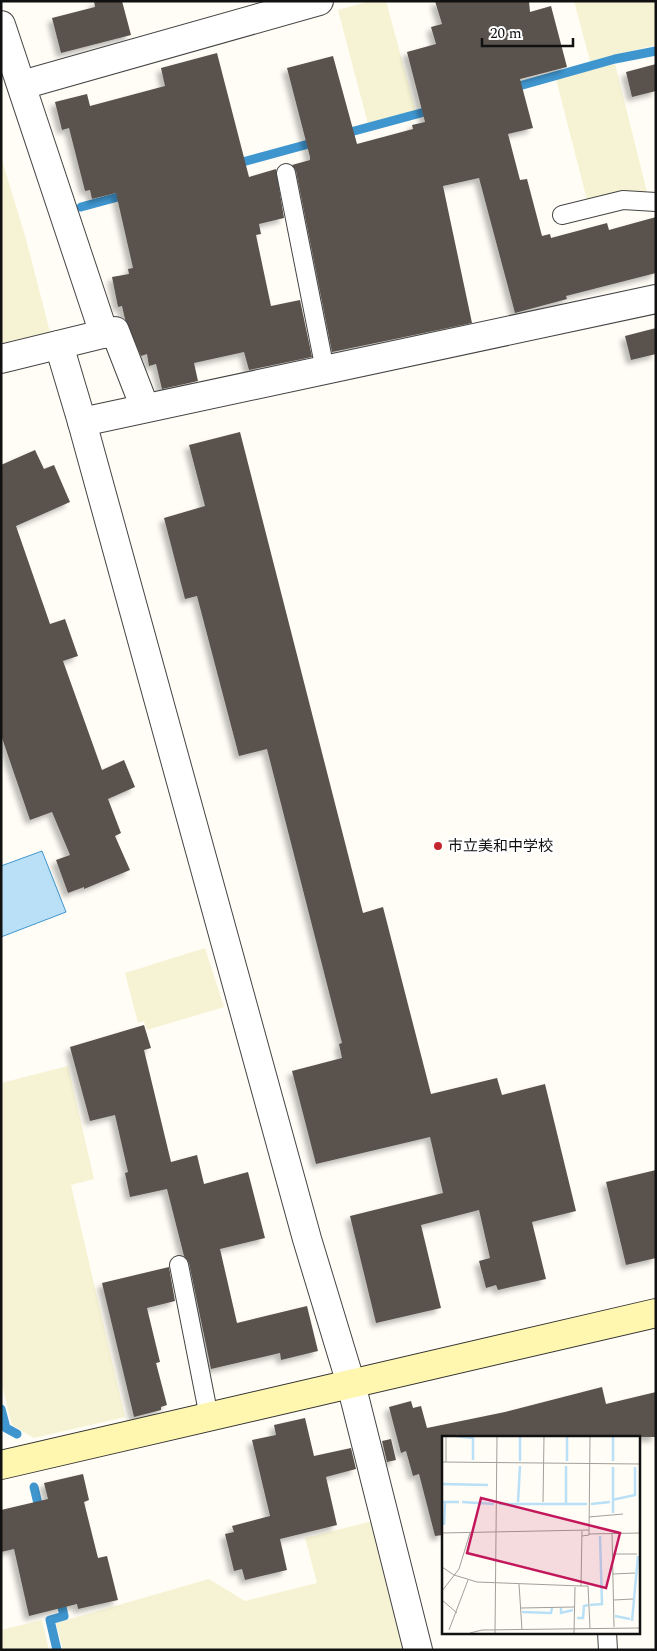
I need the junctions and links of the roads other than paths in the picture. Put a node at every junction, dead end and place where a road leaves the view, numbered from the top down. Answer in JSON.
{"nodes":[{"id":1,"x":319,"y":1,"type":"edge"},
{"id":2,"x":259,"y":9,"type":"edge"},
{"id":3,"x":1,"y":25,"type":"edge"},
{"id":4,"x":22,"y":86,"type":"junction"},
{"id":5,"x":286,"y":173,"type":"dead end"},
{"id":6,"x":656,"y":202,"type":"edge"},
{"id":7,"x":562,"y":215,"type":"dead end"},
{"id":8,"x":656,"y":299,"type":"edge"},
{"id":9,"x":104,"y":334,"type":"junction"},
{"id":10,"x":59,"y":345,"type":"junction"},
{"id":11,"x":1,"y":359,"type":"edge"},
{"id":12,"x":324,"y":370,"type":"junction"},
{"id":13,"x":145,"y":408,"type":"junction"},
{"id":14,"x":82,"y":422,"type":"junction"},
{"id":15,"x":178,"y":1265,"type":"dead end"},
{"id":16,"x":656,"y":1312,"type":"edge"},
{"id":17,"x":351,"y":1384,"type":"junction"},
{"id":18,"x":209,"y":1417,"type":"junction"},
{"id":19,"x":1,"y":1465,"type":"edge"},
{"id":20,"x":607,"y":1634,"type":"edge"},
{"id":21,"x":418,"y":1650,"type":"edge"},
{"id":22,"x":608,"y":1650,"type":"edge"}],
"edges":[{"from":1,"to":2,"type":"street"},
{"from":2,"to":4,"type":"street"},
{"from":3,"to":4,"type":"street"},
{"from":4,"to":9,"type":"street"},
{"from":5,"to":12,"type":"lane"},
{"from":6,"to":7,"type":"lane"},
{"from":8,"to":12,"type":"street"},
{"from":9,"to":10,"type":"street"},
{"from":9,"to":13,"type":"street"},
{"from":10,"to":11,"type":"street"},
{"from":10,"to":14,"type":"street"},
{"from":12,"to":13,"type":"street"},
{"from":13,"to":14,"type":"street"},
{"from":14,"to":17,"type":"street"},
{"from":15,"to":18,"type":"lane"},
{"from":16,"to":17,"type":"street"},
{"from":17,"to":18,"type":"street"},
{"from":17,"to":21,"type":"street"},
{"from":18,"to":19,"type":"street"},
{"from":20,"to":22,"type":"lane"}]}
